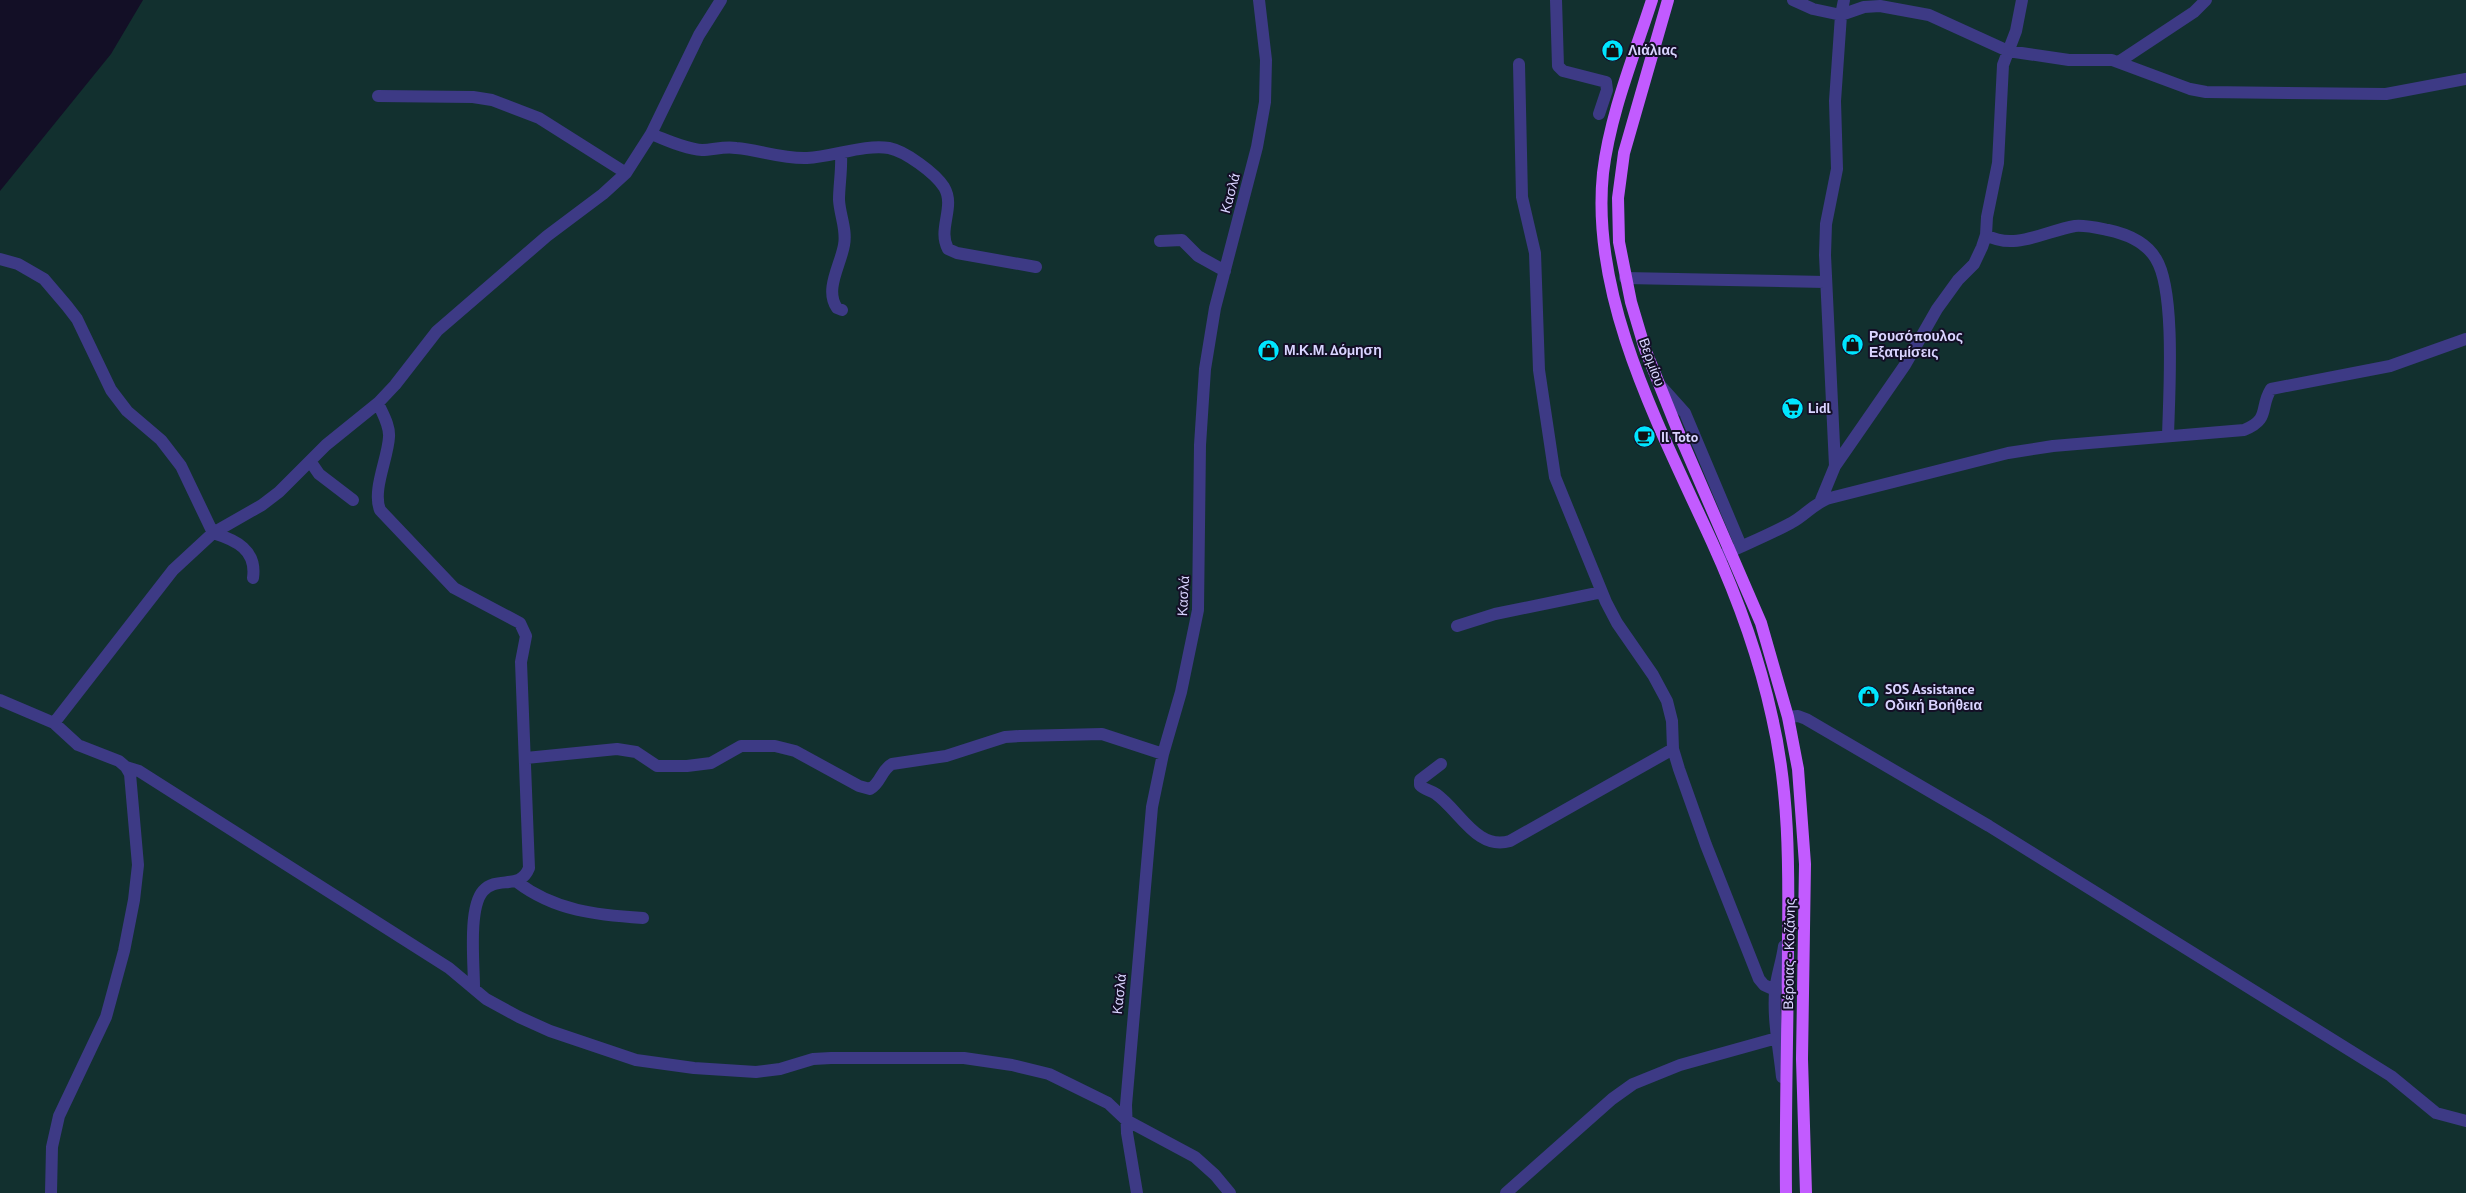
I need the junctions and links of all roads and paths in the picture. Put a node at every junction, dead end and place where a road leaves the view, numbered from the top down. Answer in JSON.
{"nodes":[{"id":1,"x":721,"y":0,"type":"edge"},
{"id":2,"x":1259,"y":0,"type":"edge"},
{"id":3,"x":1556,"y":0,"type":"edge"},
{"id":4,"x":1652,"y":0,"type":"edge"},
{"id":5,"x":1668,"y":0,"type":"edge"},
{"id":6,"x":1793,"y":0,"type":"edge"},
{"id":7,"x":1844,"y":0,"type":"edge"},
{"id":8,"x":2022,"y":0,"type":"edge"},
{"id":9,"x":2206,"y":0,"type":"edge"},
{"id":10,"x":1841,"y":15,"type":"junction"},
{"id":11,"x":2008,"y":51,"type":"junction"},
{"id":12,"x":2120,"y":61,"type":"junction"},
{"id":13,"x":1519,"y":64,"type":"dead end"},
{"id":14,"x":2466,"y":79,"type":"edge"},
{"id":15,"x":378,"y":96,"type":"dead end"},
{"id":16,"x":1599,"y":114,"type":"dead end"},
{"id":17,"x":651,"y":134,"type":"junction"},
{"id":18,"x":841,"y":154,"type":"junction"},
{"id":19,"x":626,"y":172,"type":"junction"},
{"id":20,"x":1986,"y":236,"type":"junction"},
{"id":21,"x":1160,"y":241,"type":"dead end"},
{"id":22,"x":0,"y":259,"type":"edge"},
{"id":23,"x":1036,"y":267,"type":"dead end"},
{"id":24,"x":1225,"y":271,"type":"junction"},
{"id":25,"x":1625,"y":278,"type":"junction"},
{"id":26,"x":1825,"y":282,"type":"junction"},
{"id":27,"x":842,"y":310,"type":"dead end"},
{"id":28,"x":2466,"y":339,"type":"edge"},
{"id":29,"x":378,"y":403,"type":"junction"},
{"id":30,"x":2168,"y":436,"type":"junction"},
{"id":31,"x":310,"y":461,"type":"junction"},
{"id":32,"x":1835,"y":466,"type":"junction"},
{"id":33,"x":353,"y":500,"type":"dead end"},
{"id":34,"x":1820,"y":500,"type":"junction"},
{"id":35,"x":213,"y":533,"type":"junction"},
{"id":36,"x":1730,"y":552,"type":"junction"},
{"id":37,"x":253,"y":578,"type":"dead end"},
{"id":38,"x":1602,"y":592,"type":"junction"},
{"id":39,"x":1457,"y":626,"type":"dead end"},
{"id":40,"x":0,"y":700,"type":"edge"},
{"id":41,"x":1788,"y":717,"type":"junction"},
{"id":42,"x":1773,"y":721,"type":"joint"},
{"id":43,"x":54,"y":723,"type":"junction"},
{"id":44,"x":1673,"y":749,"type":"junction"},
{"id":45,"x":1163,"y":754,"type":"junction"},
{"id":46,"x":526,"y":758,"type":"junction"},
{"id":47,"x":1440,"y":764,"type":"dead end"},
{"id":48,"x":126,"y":767,"type":"junction"},
{"id":49,"x":517,"y":882,"type":"junction"},
{"id":50,"x":1788,"y":914,"type":"junction"},
{"id":51,"x":643,"y":918,"type":"dead end"},
{"id":52,"x":474,"y":987,"type":"junction"},
{"id":53,"x":1775,"y":990,"type":"junction"},
{"id":54,"x":1776,"y":1038,"type":"junction"},
{"id":55,"x":1786,"y":1108,"type":"junction"},
{"id":56,"x":1126,"y":1120,"type":"junction"},
{"id":57,"x":2466,"y":1121,"type":"edge"},
{"id":58,"x":50,"y":1193,"type":"edge"},
{"id":59,"x":1137,"y":1193,"type":"edge"},
{"id":60,"x":1230,"y":1193,"type":"edge"},
{"id":61,"x":1506,"y":1193,"type":"edge"},
{"id":62,"x":1786,"y":1193,"type":"edge"},
{"id":63,"x":1806,"y":1193,"type":"edge"}],
"edges":[{"from":1,"to":17,"type":"street"},
{"from":2,"to":24,"type":"street","name":"Κασλά"},
{"from":3,"to":16,"type":"street"},
{"from":4,"to":36,"type":"main road","name":"Βερμίου"},
{"from":5,"to":25,"type":"main road","name":"Βερμίου"},
{"from":6,"to":10,"type":"street"},
{"from":7,"to":10,"type":"street"},
{"from":8,"to":11,"type":"street"},
{"from":9,"to":12,"type":"street"},
{"from":10,"to":11,"type":"street"},
{"from":10,"to":26,"type":"street"},
{"from":11,"to":12,"type":"street"},
{"from":11,"to":20,"type":"street"},
{"from":12,"to":14,"type":"street"},
{"from":13,"to":38,"type":"street"},
{"from":15,"to":19,"type":"street"},
{"from":17,"to":18,"type":"street"},
{"from":17,"to":19,"type":"street"},
{"from":18,"to":23,"type":"street"},
{"from":18,"to":27,"type":"street"},
{"from":19,"to":29,"type":"street"},
{"from":20,"to":30,"type":"street"},
{"from":20,"to":32,"type":"street"},
{"from":21,"to":24,"type":"street"},
{"from":22,"to":35,"type":"street"},
{"from":24,"to":45,"type":"street","name":"Κασλά"},
{"from":25,"to":26,"type":"street"},
{"from":25,"to":36,"type":"main road","name":"Βερμίου"},
{"from":26,"to":32,"type":"street"},
{"from":28,"to":30,"type":"street"},
{"from":29,"to":31,"type":"street"},
{"from":29,"to":46,"type":"street"},
{"from":30,"to":34,"type":"street"},
{"from":31,"to":33,"type":"street"},
{"from":31,"to":35,"type":"street"},
{"from":32,"to":34,"type":"street"},
{"from":34,"to":36,"type":"street"},
{"from":35,"to":37,"type":"street"},
{"from":35,"to":43,"type":"street"},
{"from":36,"to":41,"type":"main road","name":"Βερμίου"},
{"from":36,"to":42,"type":"main road","name":"Βερμίου"},
{"from":38,"to":39,"type":"street"},
{"from":38,"to":44,"type":"street"},
{"from":40,"to":43,"type":"street"},
{"from":41,"to":57,"type":"street"},
{"from":41,"to":63,"type":"main road","name":"Βέροιας - Κοζάνης"},
{"from":42,"to":50,"type":"main road","name":"Βέροιας - Κοζάνης"},
{"from":43,"to":48,"type":"street"},
{"from":44,"to":47,"type":"street"},
{"from":44,"to":53,"type":"street"},
{"from":45,"to":46,"type":"street"},
{"from":45,"to":56,"type":"street","name":"Κασλά"},
{"from":46,"to":49,"type":"street"},
{"from":48,"to":52,"type":"street"},
{"from":48,"to":58,"type":"street"},
{"from":49,"to":51,"type":"street"},
{"from":49,"to":52,"type":"street"},
{"from":50,"to":53,"type":"street"},
{"from":50,"to":55,"type":"main road","name":"Βέροιας - Κοζάνης"},
{"from":52,"to":56,"type":"street"},
{"from":53,"to":54,"type":"street"},
{"from":54,"to":55,"type":"street"},
{"from":54,"to":61,"type":"street"},
{"from":55,"to":62,"type":"main road","name":"Βέροιας - Κοζάνης"},
{"from":56,"to":59,"type":"street","name":"Κασλά"},
{"from":56,"to":60,"type":"street"}]}
